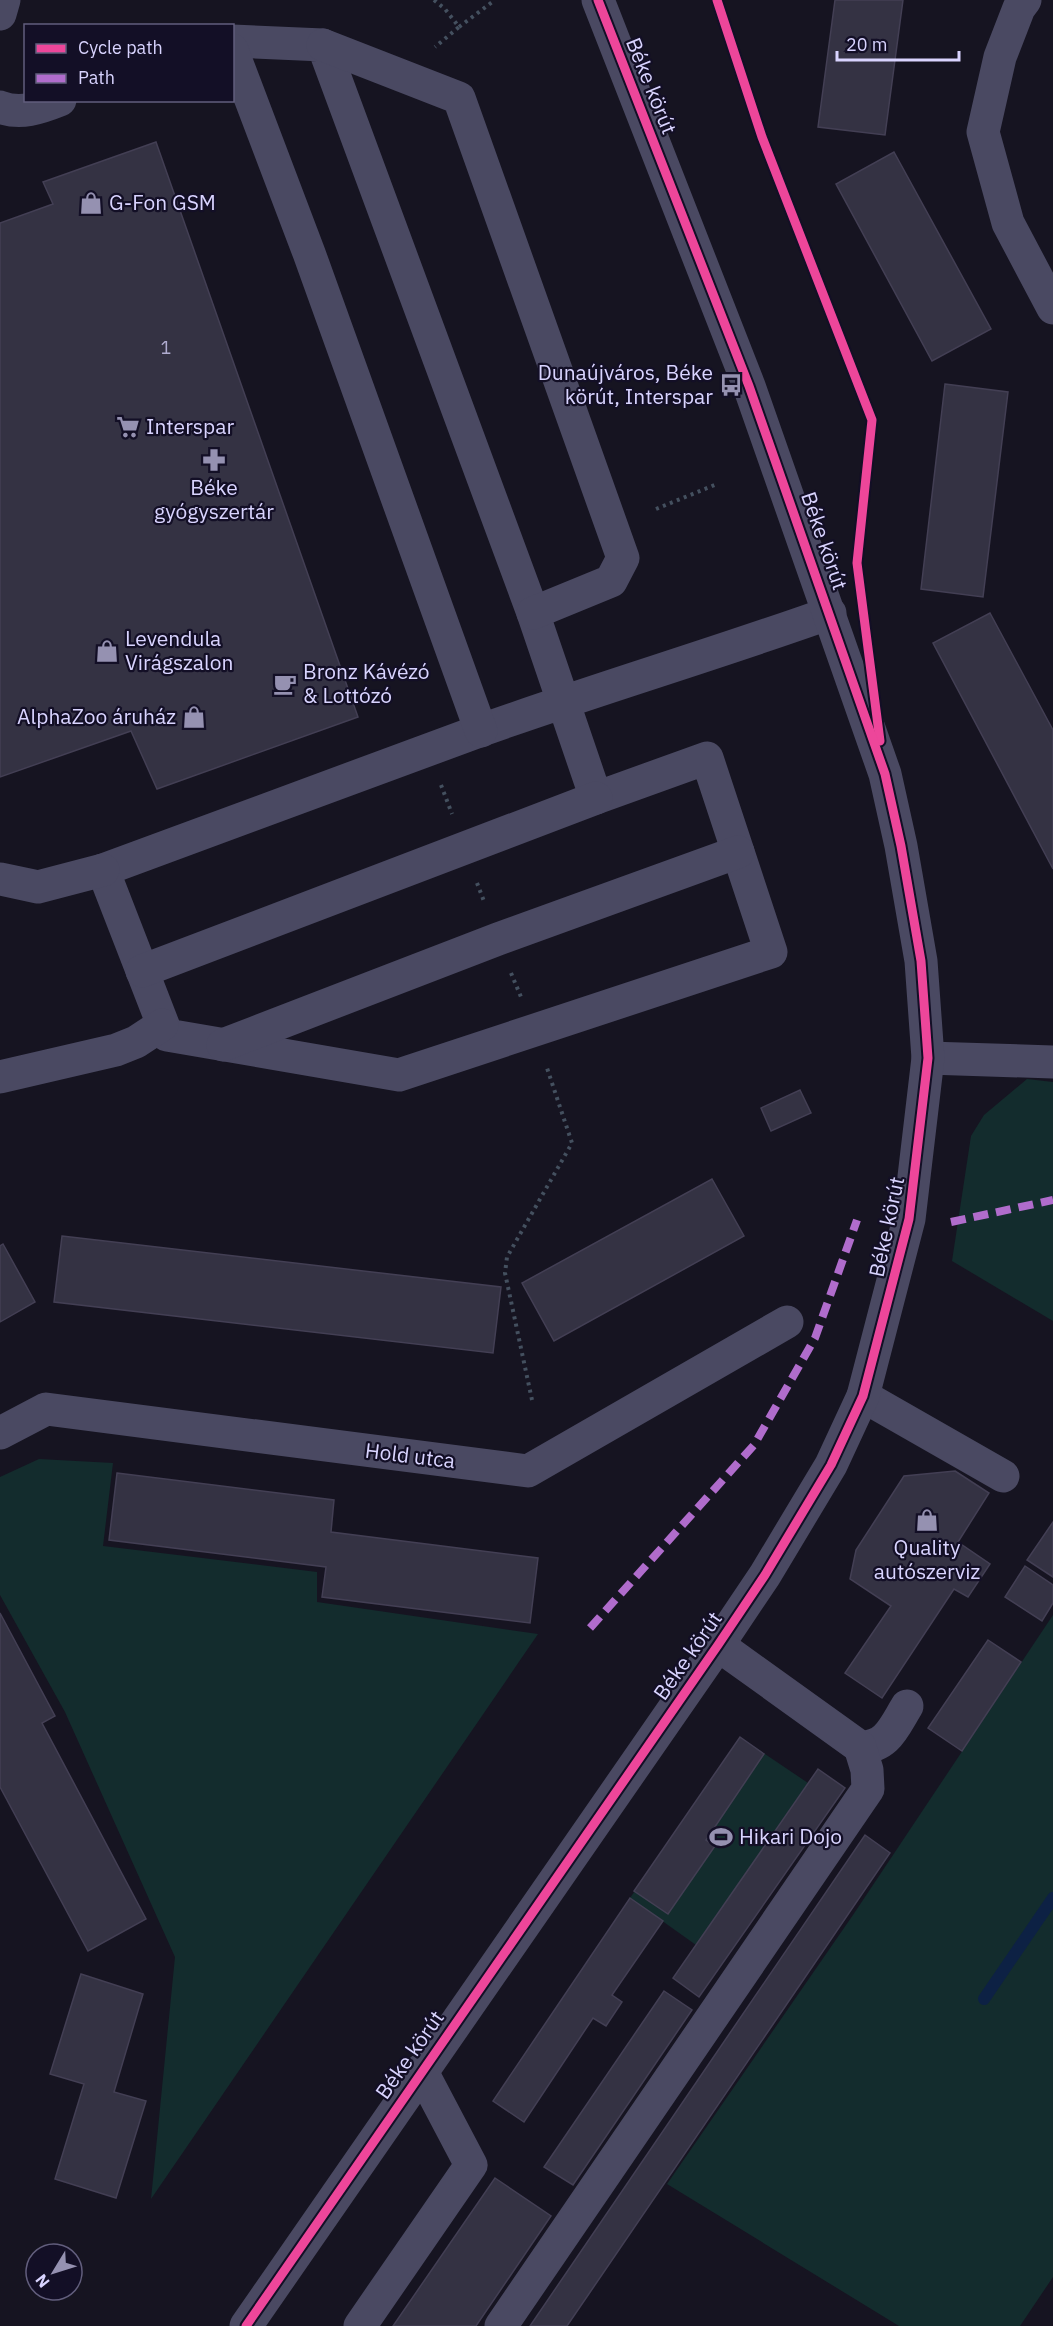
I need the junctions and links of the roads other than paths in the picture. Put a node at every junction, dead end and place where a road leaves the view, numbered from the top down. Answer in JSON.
{"nodes":[{"id":1,"x":4,"y":0,"type":"edge"},
{"id":2,"x":598,"y":0,"type":"edge"},
{"id":3,"x":1025,"y":0,"type":"edge"},
{"id":4,"x":0,"y":14,"type":"edge"},
{"id":5,"x":234,"y":41,"type":"edge"},
{"id":6,"x":323,"y":45,"type":"junction"},
{"id":7,"x":234,"y":55,"type":"edge"},
{"id":8,"x":55,"y":102,"type":"edge"},
{"id":9,"x":0,"y":107,"type":"edge"},
{"id":10,"x":1053,"y":308,"type":"edge"},
{"id":11,"x":533,"y":613,"type":"junction"},
{"id":12,"x":830,"y":614,"type":"junction"},
{"id":13,"x":561,"y":703,"type":"junction"},
{"id":14,"x":481,"y":731,"type":"junction"},
{"id":15,"x":596,"y":798,"type":"junction"},
{"id":16,"x":738,"y":852,"type":"junction"},
{"id":17,"x":103,"y":870,"type":"junction"},
{"id":18,"x":0,"y":879,"type":"edge"},
{"id":19,"x":142,"y":971,"type":"junction"},
{"id":20,"x":162,"y":1024,"type":"junction"},
{"id":21,"x":223,"y":1045,"type":"junction"},
{"id":22,"x":928,"y":1058,"type":"junction"},
{"id":23,"x":1053,"y":1062,"type":"edge"},
{"id":24,"x":0,"y":1077,"type":"edge"},
{"id":25,"x":788,"y":1322,"type":"dead end"},
{"id":26,"x":863,"y":1396,"type":"junction"},
{"id":27,"x":0,"y":1433,"type":"edge"},
{"id":28,"x":1003,"y":1476,"type":"dead end"},
{"id":29,"x":718,"y":1645,"type":"junction"},
{"id":30,"x":907,"y":1706,"type":"dead end"},
{"id":31,"x":860,"y":1748,"type":"junction"},
{"id":32,"x":421,"y":2070,"type":"junction"},
{"id":33,"x":246,"y":2326,"type":"edge"},
{"id":34,"x":360,"y":2326,"type":"edge"},
{"id":35,"x":501,"y":2326,"type":"edge"}],
"edges":[{"from":1,"to":4,"type":"street"},
{"from":2,"to":12,"type":"street","name":"Béke körút"},
{"from":3,"to":10,"type":"street"},
{"from":5,"to":6,"type":"street"},
{"from":6,"to":11,"type":"street"},
{"from":6,"to":11,"type":"street"},
{"from":7,"to":14,"type":"street"},
{"from":8,"to":9,"type":"street"},
{"from":11,"to":13,"type":"street"},
{"from":12,"to":13,"type":"street"},
{"from":12,"to":22,"type":"street","name":"Béke körút"},
{"from":13,"to":14,"type":"street"},
{"from":13,"to":15,"type":"street"},
{"from":14,"to":17,"type":"street"},
{"from":15,"to":16,"type":"street"},
{"from":15,"to":19,"type":"street"},
{"from":16,"to":21,"type":"street"},
{"from":16,"to":21,"type":"street"},
{"from":17,"to":18,"type":"street"},
{"from":17,"to":19,"type":"street"},
{"from":19,"to":20,"type":"street"},
{"from":20,"to":21,"type":"street"},
{"from":20,"to":24,"type":"street"},
{"from":22,"to":23,"type":"street"},
{"from":22,"to":26,"type":"street","name":"Béke körút"},
{"from":25,"to":27,"type":"street","name":"Hold utca"},
{"from":26,"to":28,"type":"street"},
{"from":26,"to":29,"type":"street","name":"Béke körút"},
{"from":29,"to":31,"type":"street"},
{"from":29,"to":32,"type":"street","name":"Béke körút"},
{"from":30,"to":31,"type":"street"},
{"from":31,"to":35,"type":"street"},
{"from":32,"to":33,"type":"street","name":"Béke körút"},
{"from":32,"to":34,"type":"street"}]}
